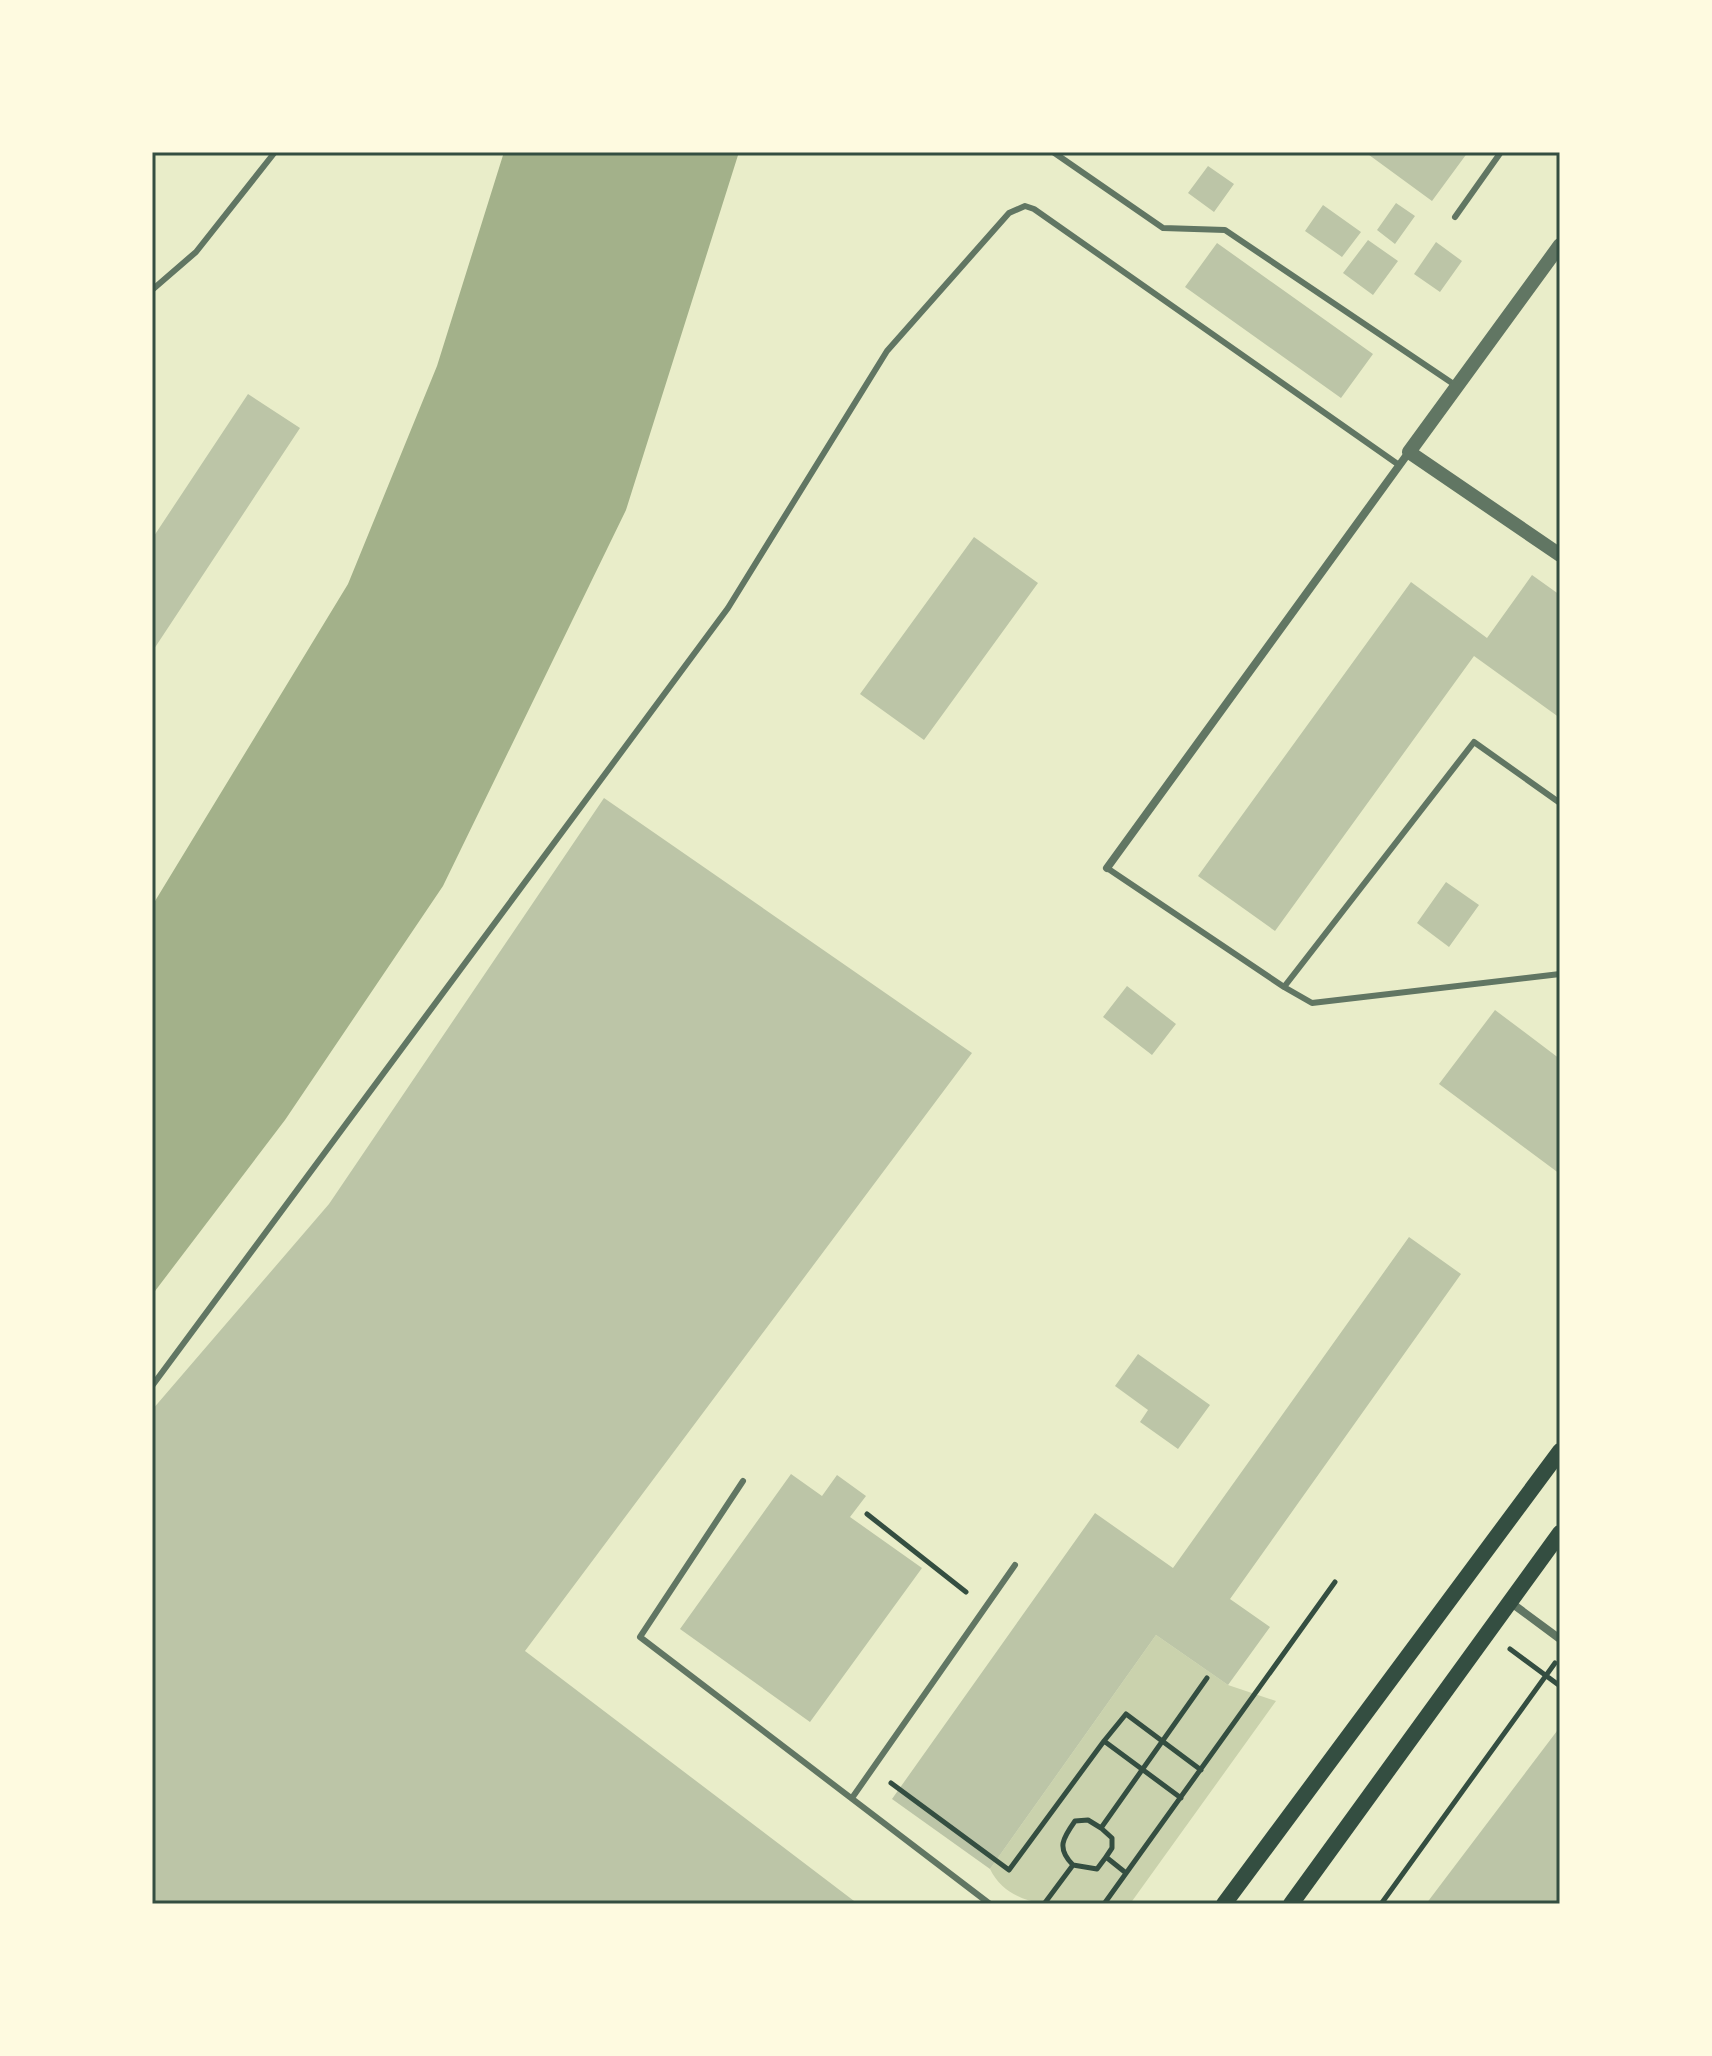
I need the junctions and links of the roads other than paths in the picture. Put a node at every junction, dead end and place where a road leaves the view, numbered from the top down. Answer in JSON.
{"nodes":[{"id":1,"x":275,"y":152,"type":"edge"},
{"id":2,"x":1053,"y":152,"type":"edge"},
{"id":3,"x":1501,"y":152,"type":"edge"},
{"id":4,"x":1455,"y":217,"type":"dead end"},
{"id":5,"x":1560,"y":245,"type":"edge"},
{"id":6,"x":152,"y":290,"type":"edge"},
{"id":7,"x":1455,"y":385,"type":"junction"},
{"id":8,"x":1409,"y":452,"type":"junction"},
{"id":9,"x":1399,"y":465,"type":"junction"},
{"id":10,"x":1560,"y":555,"type":"edge"},
{"id":11,"x":1560,"y":803,"type":"edge"},
{"id":12,"x":1107,"y":868,"type":"joint"},
{"id":13,"x":1560,"y":974,"type":"edge"},
{"id":14,"x":1284,"y":987,"type":"junction"},
{"id":15,"x":152,"y":1386,"type":"edge"},
{"id":16,"x":1560,"y":1451,"type":"edge"},
{"id":17,"x":743,"y":1481,"type":"dead end"},
{"id":18,"x":1560,"y":1533,"type":"edge"},
{"id":19,"x":1015,"y":1565,"type":"dead end"},
{"id":20,"x":1510,"y":1602,"type":"junction"},
{"id":21,"x":1560,"y":1639,"type":"edge"},
{"id":22,"x":852,"y":1798,"type":"junction"},
{"id":23,"x":990,"y":1904,"type":"edge"},
{"id":24,"x":1224,"y":1904,"type":"edge"},
{"id":25,"x":1291,"y":1904,"type":"edge"}],
"edges":[{"from":1,"to":6,"type":"lane"},
{"from":2,"to":7,"type":"lane"},
{"from":3,"to":4,"type":"lane"},
{"from":5,"to":7,"type":"street"},
{"from":7,"to":8,"type":"street"},
{"from":8,"to":9,"type":"street"},
{"from":8,"to":10,"type":"street"},
{"from":9,"to":12,"type":"street"},
{"from":9,"to":15,"type":"lane"},
{"from":11,"to":14,"type":"lane"},
{"from":12,"to":14,"type":"lane"},
{"from":13,"to":14,"type":"lane"},
{"from":16,"to":24,"type":"main road"},
{"from":17,"to":22,"type":"lane"},
{"from":18,"to":20,"type":"main road"},
{"from":19,"to":22,"type":"lane"},
{"from":20,"to":21,"type":"street"},
{"from":20,"to":25,"type":"main road"},
{"from":22,"to":23,"type":"lane"}]}
